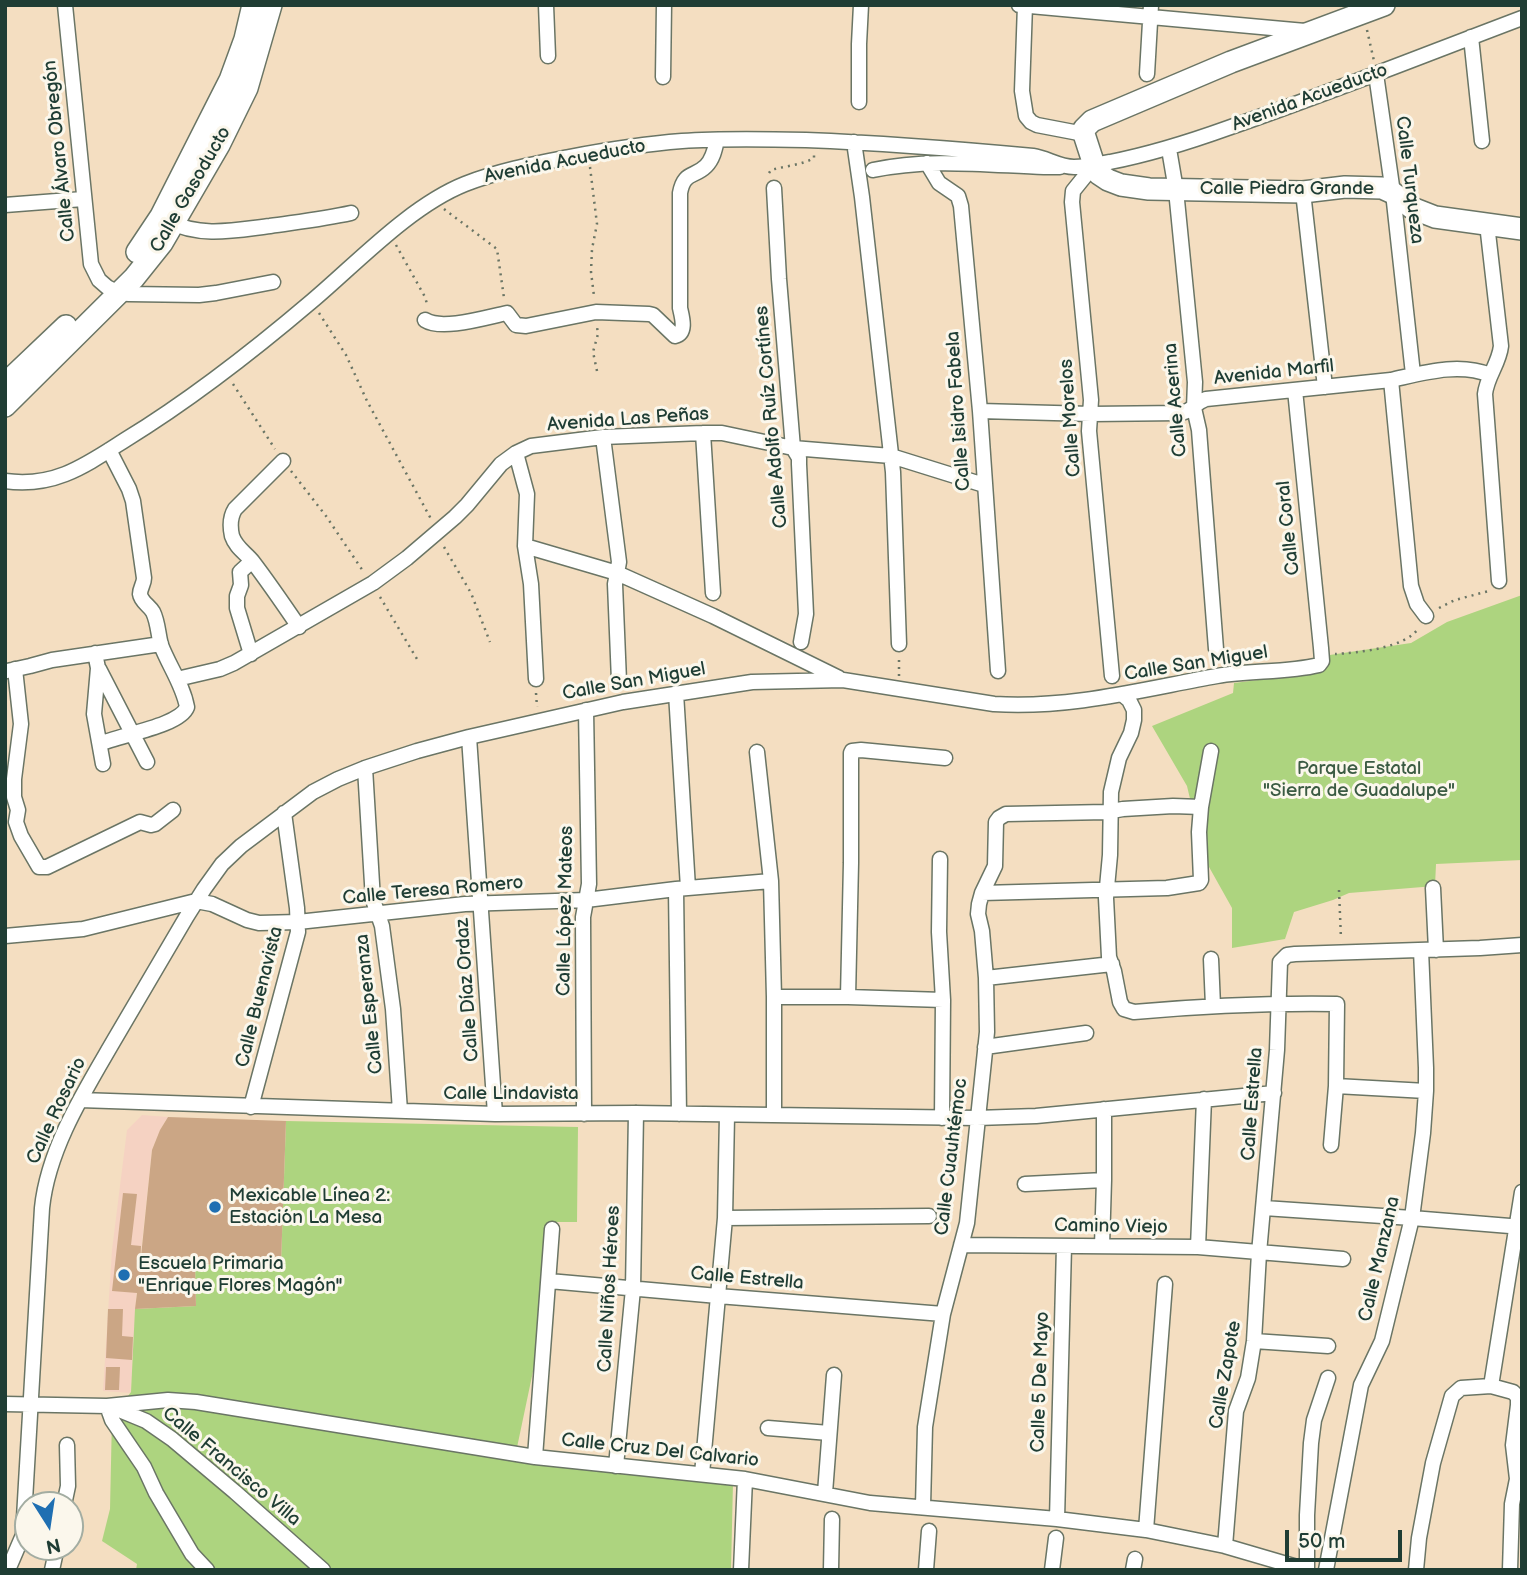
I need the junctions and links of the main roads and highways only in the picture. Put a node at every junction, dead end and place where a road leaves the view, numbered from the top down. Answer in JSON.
{"nodes":[{"id":1,"x":253,"y":5,"type":"edge"},
{"id":2,"x":271,"y":5,"type":"edge"},
{"id":3,"x":1384,"y":5,"type":"edge"},
{"id":4,"x":1363,"y":9,"type":"edge"},
{"id":5,"x":168,"y":220,"type":"junction"},
{"id":6,"x":1522,"y":229,"type":"edge"},
{"id":7,"x":113,"y":290,"type":"junction"},
{"id":8,"x":5,"y":384,"type":"edge"},
{"id":9,"x":5,"y":406,"type":"edge"}],
"edges":[{"from":1,"to":5,"type":"main road","name":"Calle Gasoducto"},
{"from":2,"to":5,"type":"main road","name":"Calle Gasoducto"},
{"from":3,"to":4,"type":"main road"},
{"from":4,"to":6,"type":"main road","name":"Calle Piedra Grande"},
{"from":5,"to":7,"type":"main road","name":"Calle Gasoducto"},
{"from":7,"to":8,"type":"main road","name":"Calle Gasoducto"},
{"from":7,"to":9,"type":"main road","name":"Calle Gasoducto"}]}
